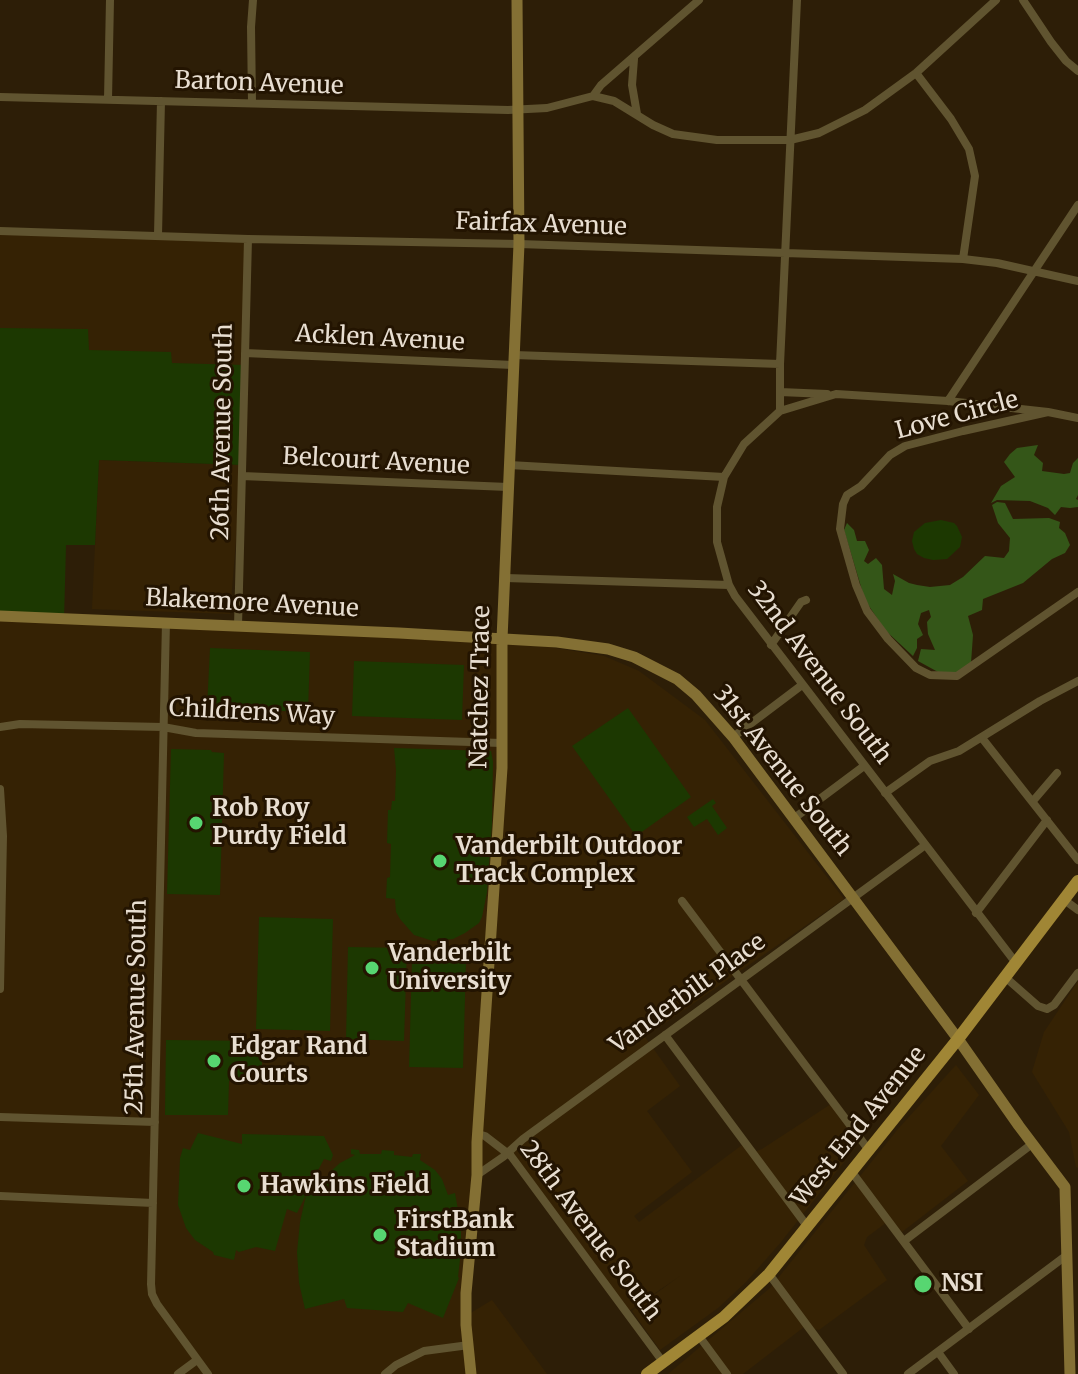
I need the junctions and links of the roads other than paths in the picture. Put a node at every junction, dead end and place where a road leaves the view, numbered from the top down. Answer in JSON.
{"nodes":[{"id":1,"x":110,"y":0,"type":"edge"},
{"id":2,"x":253,"y":0,"type":"edge"},
{"id":3,"x":517,"y":0,"type":"edge"},
{"id":4,"x":699,"y":0,"type":"edge"},
{"id":5,"x":797,"y":0,"type":"edge"},
{"id":6,"x":996,"y":0,"type":"edge"},
{"id":7,"x":1023,"y":0,"type":"edge"},
{"id":8,"x":634,"y":58,"type":"junction"},
{"id":9,"x":1078,"y":71,"type":"edge"},
{"id":10,"x":916,"y":73,"type":"junction"},
{"id":11,"x":593,"y":96,"type":"junction"},
{"id":12,"x":0,"y":97,"type":"edge"},
{"id":13,"x":108,"y":99,"type":"junction"},
{"id":14,"x":161,"y":101,"type":"junction"},
{"id":15,"x":252,"y":103,"type":"junction"},
{"id":16,"x":517,"y":111,"type":"junction"},
{"id":17,"x":637,"y":114,"type":"junction"},
{"id":18,"x":790,"y":140,"type":"junction"},
{"id":19,"x":1078,"y":205,"type":"edge"},
{"id":20,"x":0,"y":231,"type":"edge"},
{"id":21,"x":158,"y":235,"type":"junction"},
{"id":22,"x":248,"y":239,"type":"junction"},
{"id":23,"x":519,"y":244,"type":"junction"},
{"id":24,"x":785,"y":252,"type":"junction"},
{"id":25,"x":963,"y":259,"type":"junction"},
{"id":26,"x":1033,"y":271,"type":"junction"},
{"id":27,"x":1078,"y":281,"type":"edge"},
{"id":28,"x":245,"y":353,"type":"junction"},
{"id":29,"x":513,"y":360,"type":"junction"},
{"id":30,"x":780,"y":364,"type":"junction"},
{"id":31,"x":780,"y":392,"type":"junction"},
{"id":32,"x":836,"y":394,"type":"junction"},
{"id":33,"x":948,"y":401,"type":"junction"},
{"id":34,"x":780,"y":411,"type":"junction"},
{"id":35,"x":1048,"y":412,"type":"junction"},
{"id":36,"x":1078,"y":418,"type":"edge"},
{"id":37,"x":509,"y":465,"type":"junction"},
{"id":38,"x":242,"y":476,"type":"junction"},
{"id":39,"x":724,"y":477,"type":"junction"},
{"id":40,"x":508,"y":487,"type":"junction"},
{"id":41,"x":506,"y":578,"type":"junction"},
{"id":42,"x":729,"y":585,"type":"junction"},
{"id":43,"x":1078,"y":592,"type":"edge"},
{"id":44,"x":806,"y":600,"type":"dead end"},
{"id":45,"x":0,"y":616,"type":"edge"},
{"id":46,"x":166,"y":622,"type":"junction"},
{"id":47,"x":238,"y":626,"type":"junction"},
{"id":48,"x":502,"y":639,"type":"junction"},
{"id":49,"x":771,"y":645,"type":"junction"},
{"id":50,"x":1078,"y":681,"type":"edge"},
{"id":51,"x":802,"y":685,"type":"junction"},
{"id":52,"x":0,"y":727,"type":"edge"},
{"id":53,"x":163,"y":727,"type":"junction"},
{"id":54,"x":733,"y":737,"type":"junction"},
{"id":55,"x":982,"y":738,"type":"junction"},
{"id":56,"x":501,"y":743,"type":"junction"},
{"id":57,"x":864,"y":766,"type":"junction"},
{"id":58,"x":1057,"y":773,"type":"dead end"},
{"id":59,"x":0,"y":789,"type":"edge"},
{"id":60,"x":885,"y":793,"type":"junction"},
{"id":61,"x":1033,"y":801,"type":"junction"},
{"id":62,"x":793,"y":819,"type":"junction"},
{"id":63,"x":1047,"y":820,"type":"junction"},
{"id":64,"x":1,"y":843,"type":"edge"},
{"id":65,"x":924,"y":846,"type":"junction"},
{"id":66,"x":1078,"y":860,"type":"edge"},
{"id":67,"x":1078,"y":881,"type":"edge"},
{"id":68,"x":853,"y":899,"type":"junction"},
{"id":69,"x":1063,"y":899,"type":"junction"},
{"id":70,"x":682,"y":901,"type":"dead end"},
{"id":71,"x":1078,"y":910,"type":"edge"},
{"id":72,"x":976,"y":913,"type":"junction"},
{"id":73,"x":1016,"y":963,"type":"junction"},
{"id":74,"x":1078,"y":973,"type":"edge"},
{"id":75,"x":1005,"y":977,"type":"junction"},
{"id":76,"x":742,"y":979,"type":"junction"},
{"id":77,"x":0,"y":989,"type":"edge"},
{"id":78,"x":665,"y":1035,"type":"junction"},
{"id":79,"x":958,"y":1039,"type":"junction"},
{"id":80,"x":0,"y":1117,"type":"edge"},
{"id":81,"x":155,"y":1122,"type":"junction"},
{"id":82,"x":478,"y":1134,"type":"junction"},
{"id":83,"x":1032,"y":1144,"type":"junction"},
{"id":84,"x":868,"y":1149,"type":"junction"},
{"id":85,"x":507,"y":1152,"type":"junction"},
{"id":86,"x":851,"y":1171,"type":"junction"},
{"id":87,"x":477,"y":1175,"type":"junction"},
{"id":88,"x":0,"y":1196,"type":"edge"},
{"id":89,"x":153,"y":1203,"type":"junction"},
{"id":90,"x":807,"y":1226,"type":"junction"},
{"id":91,"x":904,"y":1241,"type":"junction"},
{"id":92,"x":1067,"y":1255,"type":"junction"},
{"id":93,"x":769,"y":1274,"type":"junction"},
{"id":94,"x":1074,"y":1321,"type":"edge"},
{"id":95,"x":969,"y":1329,"type":"junction"},
{"id":96,"x":699,"y":1336,"type":"junction"},
{"id":97,"x":469,"y":1345,"type":"junction"},
{"id":98,"x":938,"y":1352,"type":"junction"},
{"id":99,"x":197,"y":1360,"type":"junction"},
{"id":100,"x":663,"y":1362,"type":"junction"},
{"id":101,"x":178,"y":1374,"type":"edge"},
{"id":102,"x":208,"y":1374,"type":"edge"},
{"id":103,"x":385,"y":1374,"type":"edge"},
{"id":104,"x":471,"y":1374,"type":"edge"},
{"id":105,"x":647,"y":1374,"type":"edge"},
{"id":106,"x":727,"y":1374,"type":"edge"},
{"id":107,"x":843,"y":1374,"type":"edge"},
{"id":108,"x":908,"y":1374,"type":"edge"},
{"id":109,"x":954,"y":1374,"type":"edge"},
{"id":110,"x":1070,"y":1374,"type":"edge"}],
"edges":[{"from":1,"to":13,"type":"street"},
{"from":2,"to":15,"type":"street"},
{"from":3,"to":16,"type":"main road","name":"Natchez Trace"},
{"from":4,"to":8,"type":"street"},
{"from":5,"to":18,"type":"street"},
{"from":6,"to":10,"type":"street"},
{"from":7,"to":9,"type":"street"},
{"from":8,"to":11,"type":"street"},
{"from":8,"to":17,"type":"street"},
{"from":10,"to":18,"type":"street"},
{"from":10,"to":25,"type":"street"},
{"from":11,"to":16,"type":"street","name":"Barton Avenue"},
{"from":11,"to":17,"type":"street"},
{"from":12,"to":13,"type":"street","name":"Barton Avenue"},
{"from":13,"to":14,"type":"street","name":"Barton Avenue"},
{"from":14,"to":15,"type":"street","name":"Barton Avenue"},
{"from":14,"to":21,"type":"street"},
{"from":15,"to":16,"type":"street","name":"Barton Avenue"},
{"from":16,"to":23,"type":"main road","name":"Natchez Trace"},
{"from":17,"to":18,"type":"street"},
{"from":18,"to":24,"type":"street"},
{"from":19,"to":26,"type":"street"},
{"from":20,"to":21,"type":"street","name":"Fairfax Avenue"},
{"from":21,"to":22,"type":"street","name":"Fairfax Avenue"},
{"from":22,"to":23,"type":"street","name":"Fairfax Avenue"},
{"from":22,"to":28,"type":"street","name":"26th Avenue South"},
{"from":23,"to":24,"type":"street","name":"Fairfax Avenue"},
{"from":23,"to":29,"type":"main road","name":"Natchez Trace"},
{"from":24,"to":25,"type":"street","name":"Fairfax Avenue"},
{"from":24,"to":30,"type":"street"},
{"from":25,"to":26,"type":"street","name":"Fairfax Avenue"},
{"from":26,"to":27,"type":"street","name":"Fairfax Avenue"},
{"from":26,"to":33,"type":"street"},
{"from":28,"to":29,"type":"street","name":"Acklen Avenue"},
{"from":28,"to":38,"type":"street","name":"26th Avenue South"},
{"from":29,"to":30,"type":"street","name":"Acklen Avenue"},
{"from":29,"to":37,"type":"main road","name":"Natchez Trace"},
{"from":30,"to":31,"type":"street"},
{"from":31,"to":32,"type":"street"},
{"from":31,"to":34,"type":"street"},
{"from":32,"to":33,"type":"street"},
{"from":32,"to":34,"type":"street"},
{"from":33,"to":35,"type":"street"},
{"from":34,"to":39,"type":"street","name":"32nd Avenue South"},
{"from":35,"to":36,"type":"street"},
{"from":35,"to":43,"type":"street","name":"Love Circle"},
{"from":37,"to":39,"type":"street"},
{"from":37,"to":40,"type":"main road","name":"Natchez Trace"},
{"from":38,"to":40,"type":"street","name":"Belcourt Avenue"},
{"from":38,"to":47,"type":"street","name":"26th Avenue South"},
{"from":39,"to":42,"type":"street","name":"32nd Avenue South"},
{"from":40,"to":41,"type":"main road","name":"Natchez Trace"},
{"from":41,"to":42,"type":"street"},
{"from":41,"to":48,"type":"main road","name":"Natchez Trace"},
{"from":42,"to":49,"type":"street","name":"32nd Avenue South"},
{"from":44,"to":49,"type":"street"},
{"from":45,"to":46,"type":"main road","name":"Blakemore Avenue"},
{"from":46,"to":47,"type":"main road","name":"Blakemore Avenue"},
{"from":46,"to":53,"type":"street","name":"25th Avenue South"},
{"from":47,"to":48,"type":"main road","name":"Blakemore Avenue"},
{"from":48,"to":54,"type":"main road","name":"31st Avenue South"},
{"from":48,"to":56,"type":"main road","name":"Natchez Trace"},
{"from":49,"to":51,"type":"street","name":"32nd Avenue South"},
{"from":50,"to":55,"type":"street"},
{"from":51,"to":54,"type":"street"},
{"from":51,"to":57,"type":"street","name":"32nd Avenue South"},
{"from":52,"to":53,"type":"street","name":"Childrens Way"},
{"from":53,"to":56,"type":"street","name":"Childrens Way"},
{"from":53,"to":81,"type":"street","name":"25th Avenue South"},
{"from":54,"to":62,"type":"main road","name":"31st Avenue South"},
{"from":55,"to":60,"type":"street"},
{"from":55,"to":61,"type":"street"},
{"from":56,"to":82,"type":"main road","name":"Natchez Trace"},
{"from":57,"to":60,"type":"street","name":"32nd Avenue South"},
{"from":57,"to":62,"type":"street"},
{"from":58,"to":61,"type":"street"},
{"from":59,"to":64,"type":"street"},
{"from":60,"to":65,"type":"street","name":"32nd Avenue South"},
{"from":61,"to":63,"type":"street"},
{"from":62,"to":68,"type":"main road","name":"31st Avenue South"},
{"from":63,"to":66,"type":"street"},
{"from":63,"to":72,"type":"street"},
{"from":64,"to":77,"type":"street"},
{"from":65,"to":68,"type":"street","name":"Vanderbilt Place"},
{"from":65,"to":72,"type":"street","name":"32nd Avenue South"},
{"from":67,"to":69,"type":"main road","name":"West End Avenue"},
{"from":68,"to":76,"type":"street","name":"Vanderbilt Place"},
{"from":68,"to":79,"type":"main road","name":"31st Avenue South"},
{"from":69,"to":71,"type":"street"},
{"from":69,"to":73,"type":"main road","name":"West End Avenue"},
{"from":70,"to":76,"type":"street"},
{"from":72,"to":73,"type":"street","name":"32nd Avenue South"},
{"from":73,"to":75,"type":"main road","name":"West End Avenue"},
{"from":74,"to":75,"type":"street"},
{"from":75,"to":79,"type":"main road","name":"West End Avenue"},
{"from":76,"to":78,"type":"street","name":"Vanderbilt Place"},
{"from":76,"to":84,"type":"street"},
{"from":78,"to":85,"type":"street","name":"Vanderbilt Place"},
{"from":78,"to":90,"type":"street"},
{"from":79,"to":83,"type":"main road","name":"31st Avenue South"},
{"from":79,"to":84,"type":"main road","name":"West End Avenue"},
{"from":80,"to":81,"type":"street"},
{"from":81,"to":89,"type":"street","name":"25th Avenue South"},
{"from":82,"to":85,"type":"street","name":"28th Avenue South"},
{"from":82,"to":87,"type":"main road","name":"Natchez Trace"},
{"from":83,"to":91,"type":"street"},
{"from":83,"to":92,"type":"main road","name":"31st Avenue South"},
{"from":84,"to":86,"type":"main road","name":"West End Avenue"},
{"from":85,"to":87,"type":"street","name":"Vanderbilt Place"},
{"from":85,"to":100,"type":"street","name":"28th Avenue South"},
{"from":86,"to":90,"type":"main road","name":"West End Avenue"},
{"from":86,"to":91,"type":"street"},
{"from":87,"to":97,"type":"main road","name":"Natchez Trace"},
{"from":88,"to":89,"type":"street"},
{"from":89,"to":99,"type":"street","name":"25th Avenue South"},
{"from":90,"to":93,"type":"main road","name":"West End Avenue"},
{"from":91,"to":95,"type":"street"},
{"from":92,"to":94,"type":"main road","name":"31st Avenue South"},
{"from":92,"to":95,"type":"street"},
{"from":93,"to":96,"type":"main road","name":"West End Avenue"},
{"from":93,"to":107,"type":"street"},
{"from":94,"to":110,"type":"main road","name":"31st Avenue South"},
{"from":95,"to":98,"type":"street"},
{"from":96,"to":100,"type":"main road","name":"West End Avenue"},
{"from":96,"to":106,"type":"street"},
{"from":97,"to":103,"type":"street"},
{"from":97,"to":104,"type":"main road","name":"Natchez Trace"},
{"from":98,"to":108,"type":"street"},
{"from":98,"to":109,"type":"street"},
{"from":99,"to":101,"type":"street"},
{"from":99,"to":102,"type":"street","name":"25th Avenue South"},
{"from":100,"to":105,"type":"main road","name":"West End Avenue"}]}
